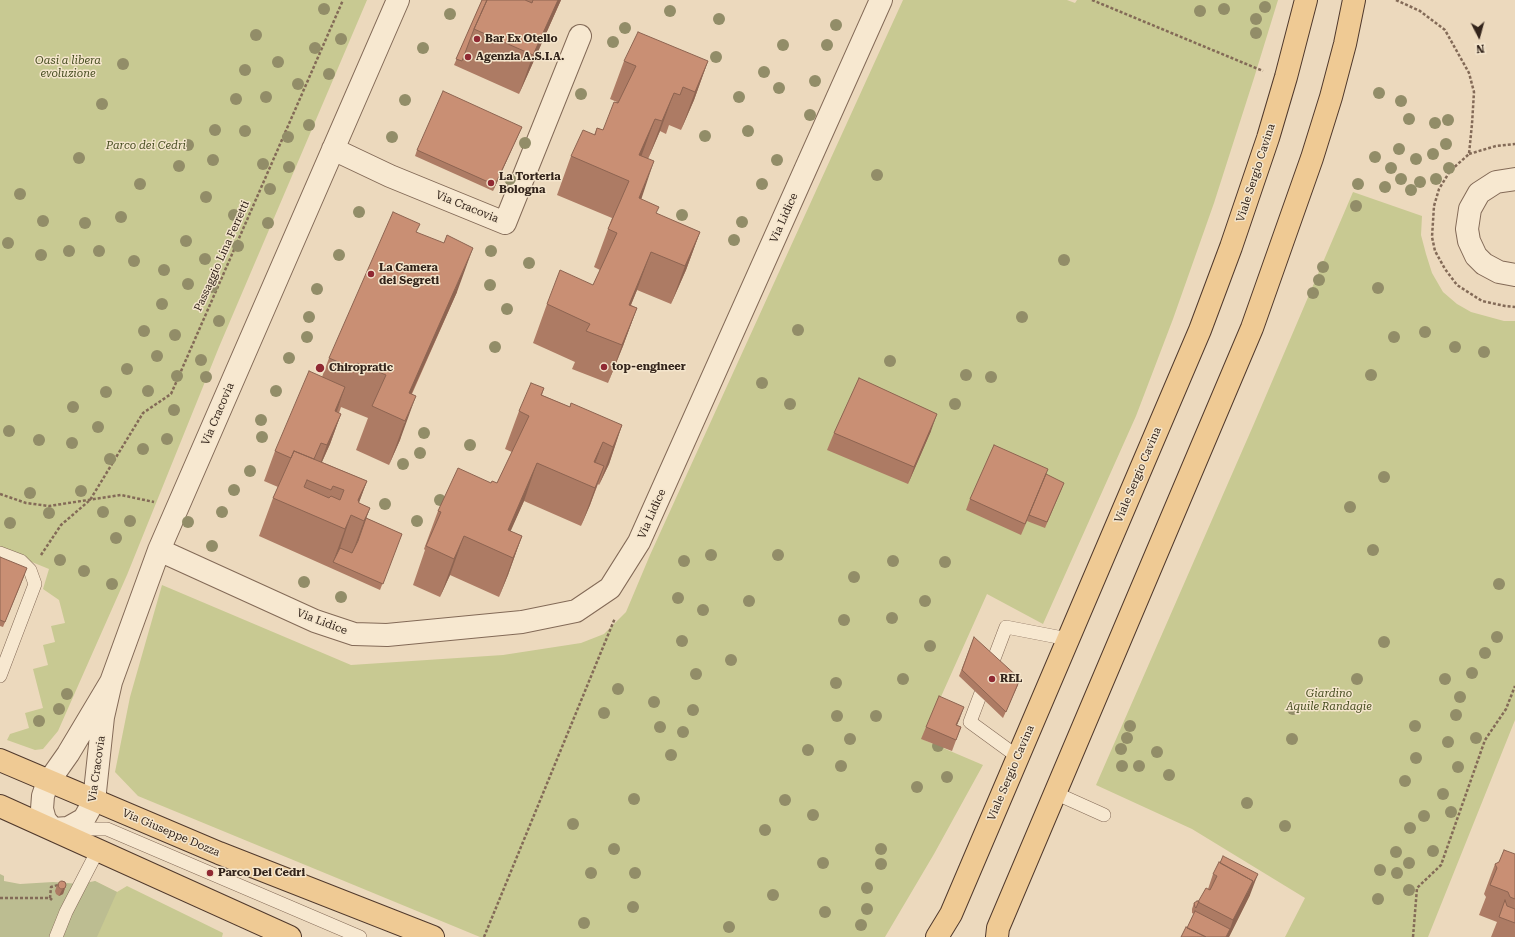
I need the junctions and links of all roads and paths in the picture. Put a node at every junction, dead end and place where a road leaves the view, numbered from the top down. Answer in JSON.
{"nodes":[{"id":1,"x":343,"y":0,"type":"edge"},
{"id":2,"x":398,"y":0,"type":"edge"},
{"id":3,"x":880,"y":0,"type":"edge"},
{"id":4,"x":1092,"y":0,"type":"edge"},
{"id":5,"x":1306,"y":0,"type":"edge"},
{"id":6,"x":1354,"y":0,"type":"edge"},
{"id":7,"x":1396,"y":0,"type":"edge"},
{"id":8,"x":580,"y":36,"type":"dead end"},
{"id":9,"x":1266,"y":72,"type":"dead end"},
{"id":10,"x":1515,"y":144,"type":"edge"},
{"id":11,"x":333,"y":148,"type":"junction"},
{"id":12,"x":1515,"y":179,"type":"edge"},
{"id":13,"x":1515,"y":275,"type":"edge"},
{"id":14,"x":0,"y":494,"type":"edge"},
{"id":15,"x":90,"y":500,"type":"junction"},
{"id":16,"x":178,"y":507,"type":"junction"},
{"id":17,"x":159,"y":550,"type":"junction"},
{"id":18,"x":0,"y":553,"type":"edge"},
{"id":19,"x":30,"y":570,"type":"junction"},
{"id":20,"x":615,"y":618,"type":"dead end"},
{"id":21,"x":1068,"y":639,"type":"junction"},
{"id":22,"x":0,"y":676,"type":"edge"},
{"id":23,"x":111,"y":682,"type":"junction"},
{"id":24,"x":1515,"y":686,"type":"edge"},
{"id":25,"x":1018,"y":757,"type":"junction"},
{"id":26,"x":0,"y":760,"type":"edge"},
{"id":27,"x":49,"y":781,"type":"junction"},
{"id":28,"x":1055,"y":793,"type":"junction"},
{"id":29,"x":94,"y":801,"type":"junction"},
{"id":30,"x":0,"y":806,"type":"edge"},
{"id":31,"x":1104,"y":815,"type":"dead end"},
{"id":32,"x":52,"y":830,"type":"junction"},
{"id":33,"x":98,"y":850,"type":"junction"},
{"id":34,"x":51,"y":887,"type":"dead end"},
{"id":35,"x":0,"y":898,"type":"edge"},
{"id":36,"x":50,"y":898,"type":"junction"},
{"id":37,"x":66,"y":912,"type":"junction"},
{"id":38,"x":56,"y":937,"type":"edge"},
{"id":39,"x":290,"y":937,"type":"edge"},
{"id":40,"x":360,"y":937,"type":"edge"},
{"id":41,"x":433,"y":937,"type":"edge"},
{"id":42,"x":484,"y":937,"type":"edge"},
{"id":43,"x":937,"y":937,"type":"edge"},
{"id":44,"x":997,"y":937,"type":"edge"},
{"id":45,"x":1413,"y":937,"type":"edge"}],
"edges":[{"from":1,"to":15,"type":"path","name":"Passaggio Lina Ferretti"},
{"from":2,"to":11,"type":"street","name":"Via Cracovia"},
{"from":3,"to":17,"type":"street","name":"Via Lidice"},
{"from":4,"to":9,"type":"path"},
{"from":5,"to":21,"type":"main road","name":"Viale Sergio Cavina"},
{"from":6,"to":28,"type":"main road"},
{"from":7,"to":10,"type":"path"},
{"from":8,"to":11,"type":"street","name":"Via Cracovia"},
{"from":11,"to":16,"type":"street","name":"Via Cracovia"},
{"from":12,"to":13,"type":"street"},
{"from":14,"to":15,"type":"path"},
{"from":15,"to":16,"type":"path"},
{"from":15,"to":19,"type":"path"},
{"from":16,"to":17,"type":"street","name":"Via Cracovia"},
{"from":17,"to":23,"type":"street","name":"Via Cracovia"},
{"from":18,"to":19,"type":"lane"},
{"from":19,"to":22,"type":"lane"},
{"from":20,"to":42,"type":"path"},
{"from":21,"to":25,"type":"main road","name":"Viale Sergio Cavina"},
{"from":21,"to":25,"type":"lane"},
{"from":23,"to":27,"type":"street","name":"Via Cracovia"},
{"from":23,"to":29,"type":"street","name":"Via Cracovia"},
{"from":24,"to":45,"type":"path"},
{"from":25,"to":43,"type":"main road","name":"Viale Sergio Cavina"},
{"from":26,"to":27,"type":"main road","name":"Via Giuseppe Dozza"},
{"from":27,"to":29,"type":"main road","name":"Via Giuseppe Dozza"},
{"from":27,"to":32,"type":"street","name":"Via Cracovia"},
{"from":28,"to":31,"type":"lane"},
{"from":28,"to":44,"type":"main road"},
{"from":29,"to":32,"type":"street","name":"Via Cracovia"},
{"from":29,"to":41,"type":"main road","name":"Via Giuseppe Dozza"},
{"from":30,"to":32,"type":"main road"},
{"from":32,"to":33,"type":"main road"},
{"from":32,"to":40,"type":"lane"},
{"from":33,"to":37,"type":"lane"},
{"from":33,"to":39,"type":"main road"},
{"from":34,"to":36,"type":"path"},
{"from":35,"to":36,"type":"path"},
{"from":36,"to":37,"type":"path"},
{"from":37,"to":38,"type":"lane"}]}
